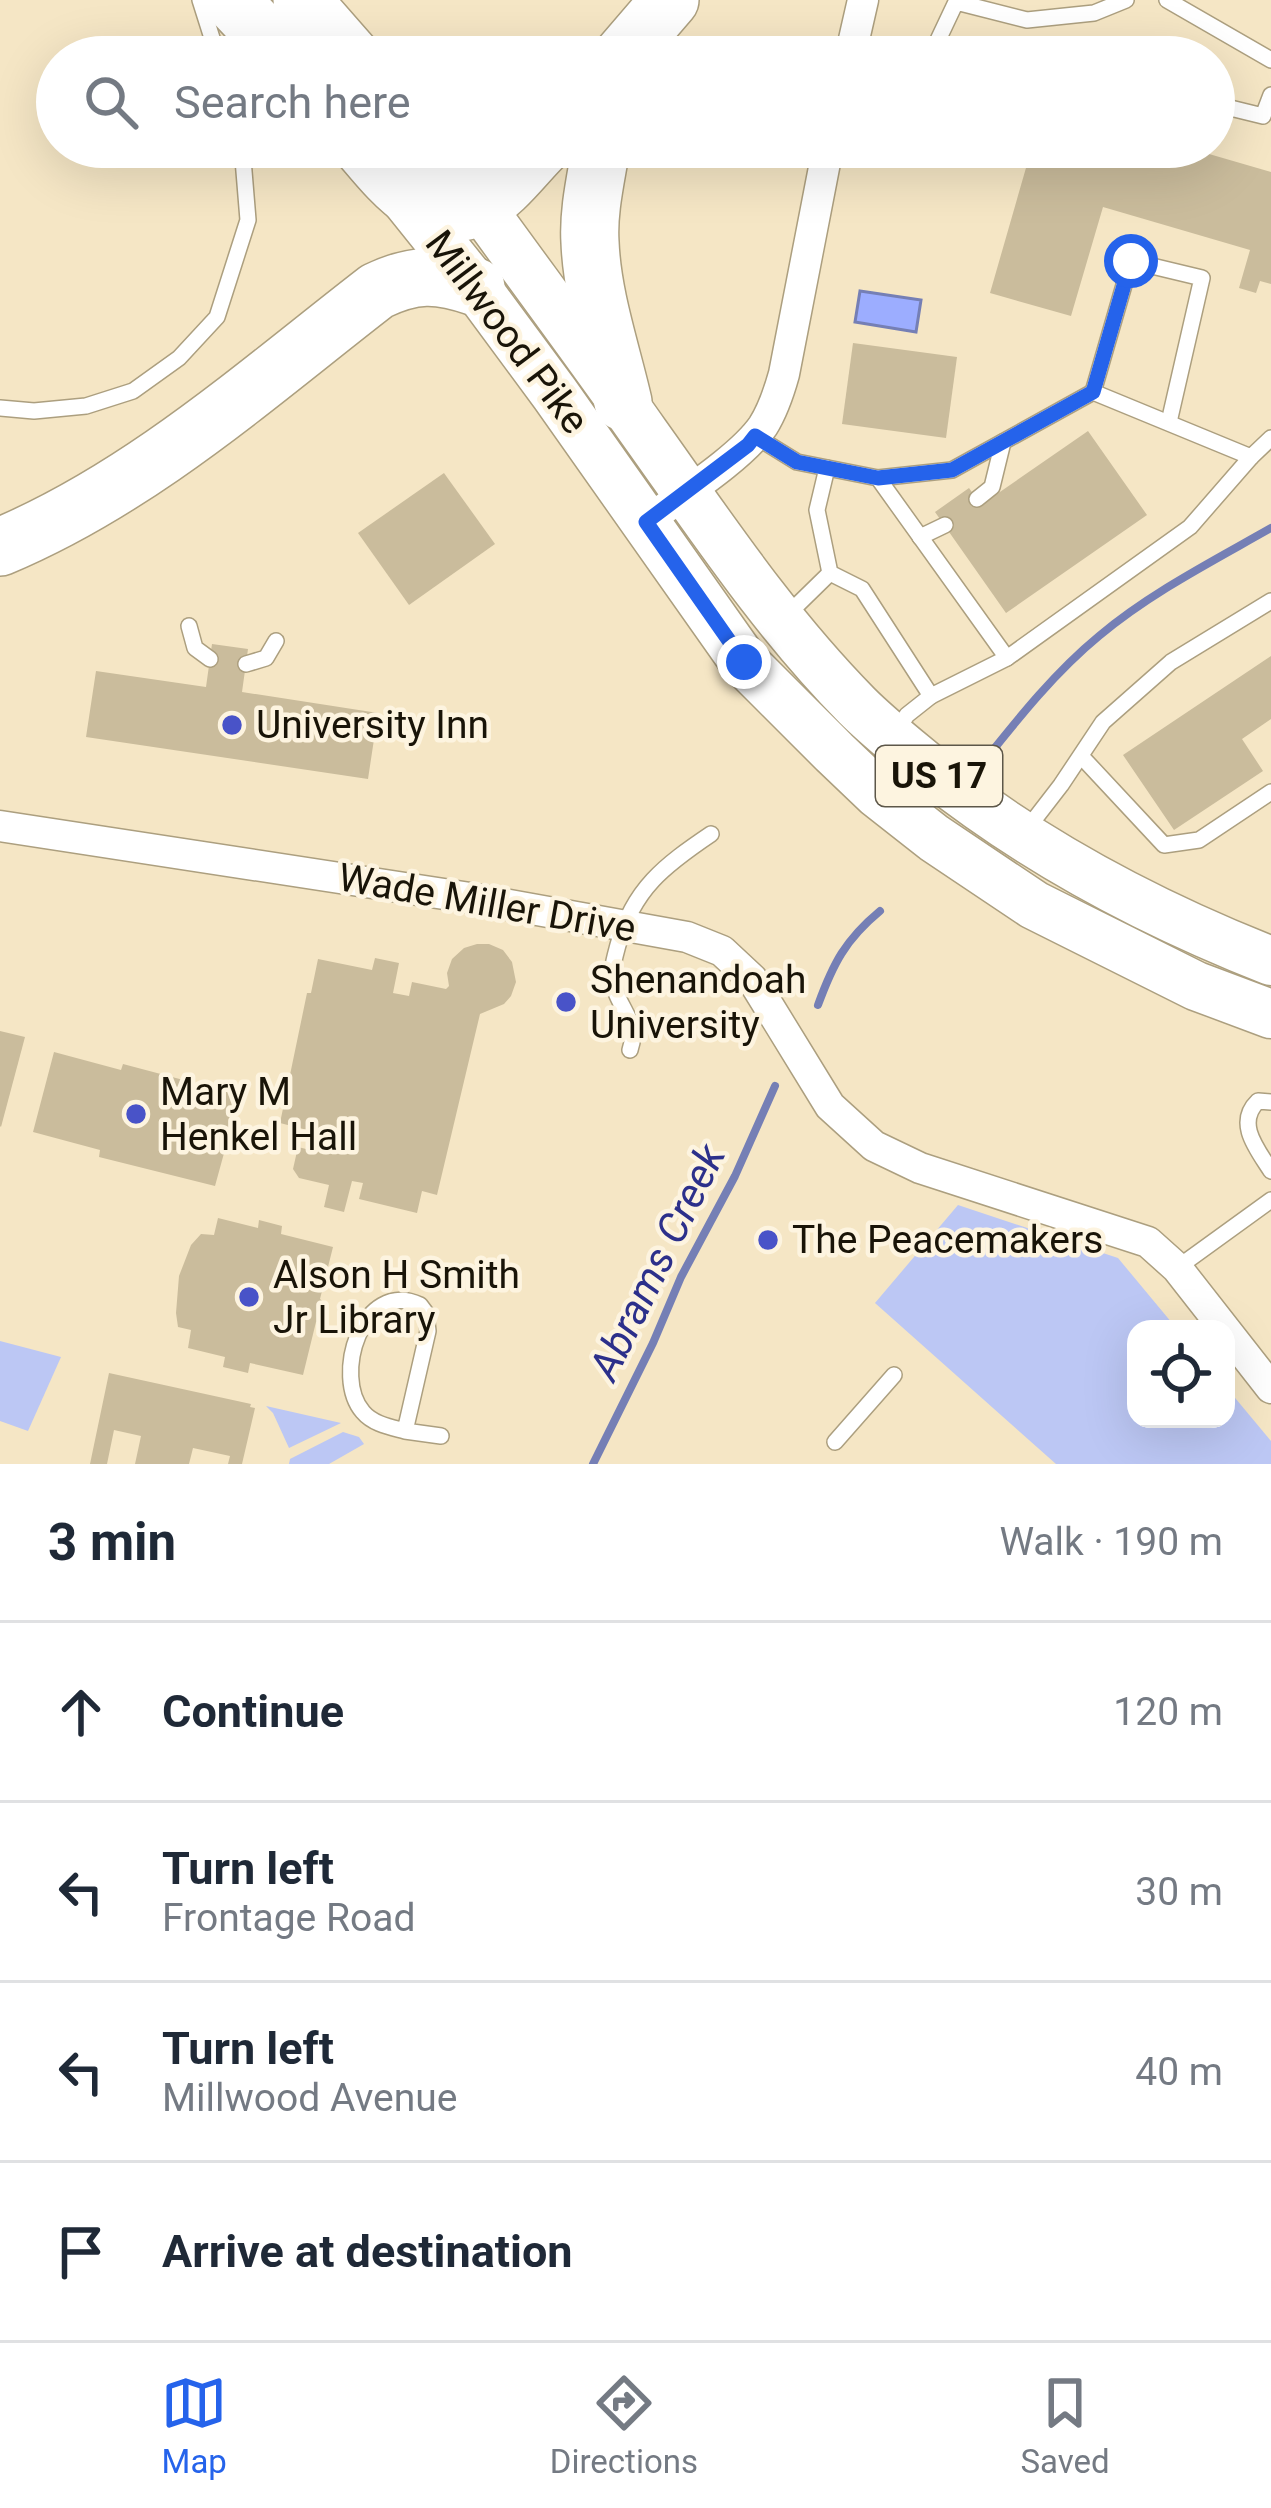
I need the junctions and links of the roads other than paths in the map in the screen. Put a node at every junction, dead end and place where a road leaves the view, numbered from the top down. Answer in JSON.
{"nodes":[{"id":1,"x":200,"y":0,"type":"edge"},
{"id":2,"x":231,"y":0,"type":"edge"},
{"id":3,"x":302,"y":0,"type":"edge"},
{"id":4,"x":670,"y":0,"type":"edge"},
{"id":5,"x":863,"y":0,"type":"edge"},
{"id":6,"x":1126,"y":0,"type":"edge"},
{"id":7,"x":1167,"y":0,"type":"edge"},
{"id":8,"x":211,"y":36,"type":"edge"},
{"id":9,"x":265,"y":36,"type":"edge"},
{"id":10,"x":334,"y":36,"type":"edge"},
{"id":11,"x":639,"y":36,"type":"edge"},
{"id":12,"x":648,"y":36,"type":"edge"},
{"id":13,"x":855,"y":36,"type":"edge"},
{"id":14,"x":940,"y":36,"type":"edge"},
{"id":15,"x":1229,"y":36,"type":"edge"},
{"id":16,"x":1235,"y":39,"type":"edge"},
{"id":17,"x":1271,"y":60,"type":"edge"},
{"id":18,"x":1271,"y":95,"type":"edge"},
{"id":19,"x":1235,"y":109,"type":"edge"},
{"id":20,"x":244,"y":168,"type":"edge"},
{"id":21,"x":401,"y":168,"type":"edge"},
{"id":22,"x":401,"y":168,"type":"edge"},
{"id":23,"x":522,"y":168,"type":"edge"},
{"id":24,"x":598,"y":168,"type":"edge"},
{"id":25,"x":824,"y":168,"type":"edge"},
{"id":26,"x":480,"y":206,"type":"junction"},
{"id":27,"x":476,"y":287,"type":"junction"},
{"id":28,"x":1093,"y":392,"type":"junction"},
{"id":29,"x":623,"y":402,"type":"junction"},
{"id":30,"x":0,"y":408,"type":"edge"},
{"id":31,"x":1169,"y":422,"type":"junction"},
{"id":32,"x":755,"y":436,"type":"junction"},
{"id":33,"x":1271,"y":438,"type":"edge"},
{"id":34,"x":1003,"y":442,"type":"junction"},
{"id":35,"x":1251,"y":457,"type":"junction"},
{"id":36,"x":827,"y":468,"type":"junction"},
{"id":37,"x":878,"y":478,"type":"junction"},
{"id":38,"x":686,"y":491,"type":"junction"},
{"id":39,"x":977,"y":499,"type":"dead end"},
{"id":40,"x":646,"y":522,"type":"junction"},
{"id":41,"x":945,"y":525,"type":"dead end"},
{"id":42,"x":920,"y":537,"type":"junction"},
{"id":43,"x":0,"y":547,"type":"edge"},
{"id":44,"x":830,"y":573,"type":"junction"},
{"id":45,"x":1271,"y":601,"type":"edge"},
{"id":46,"x":781,"y":621,"type":"junction"},
{"id":47,"x":189,"y":626,"type":"dead end"},
{"id":48,"x":276,"y":640,"type":"dead end"},
{"id":49,"x":1007,"y":658,"type":"junction"},
{"id":50,"x":210,"y":659,"type":"dead end"},
{"id":51,"x":246,"y":664,"type":"dead end"},
{"id":52,"x":932,"y":696,"type":"junction"},
{"id":53,"x":892,"y":737,"type":"junction"},
{"id":54,"x":1081,"y":756,"type":"junction"},
{"id":55,"x":1271,"y":792,"type":"edge"},
{"id":56,"x":0,"y":826,"type":"edge"},
{"id":57,"x":711,"y":834,"type":"dead end"},
{"id":58,"x":1022,"y":836,"type":"junction"},
{"id":59,"x":623,"y":925,"type":"junction"},
{"id":60,"x":1271,"y":961,"type":"edge"},
{"id":61,"x":1271,"y":1014,"type":"edge"},
{"id":62,"x":630,"y":1051,"type":"dead end"},
{"id":63,"x":1271,"y":1102,"type":"edge"},
{"id":64,"x":1271,"y":1171,"type":"edge"},
{"id":65,"x":1271,"y":1200,"type":"edge"},
{"id":66,"x":1177,"y":1268,"type":"junction"},
{"id":67,"x":894,"y":1375,"type":"dead end"},
{"id":68,"x":1271,"y":1388,"type":"edge"},
{"id":69,"x":405,"y":1431,"type":"junction"},
{"id":70,"x":442,"y":1436,"type":"dead end"},
{"id":71,"x":835,"y":1442,"type":"dead end"}],
"edges":[{"from":1,"to":8,"type":"lane"},
{"from":2,"to":9,"type":"highway"},
{"from":3,"to":10,"type":"highway"},
{"from":4,"to":11,"type":"highway"},
{"from":4,"to":12,"type":"highway"},
{"from":5,"to":13,"type":"street"},
{"from":6,"to":14,"type":"lane"},
{"from":7,"to":15,"type":"lane"},
{"from":16,"to":17,"type":"lane"},
{"from":18,"to":19,"type":"lane"},
{"from":20,"to":30,"type":"lane"},
{"from":21,"to":26,"type":"highway"},
{"from":22,"to":27,"type":"main road","name":"Millwood Pike","number":"US 17"},
{"from":23,"to":26,"type":"highway"},
{"from":24,"to":29,"type":"highway"},
{"from":25,"to":32,"type":"street"},
{"from":26,"to":29,"type":"main road","name":"Millwood Pike","number":"US 17"},
{"from":27,"to":40,"type":"main road","name":"Millwood Pike","number":"US 17"},
{"from":27,"to":43,"type":"highway"},
{"from":28,"to":31,"type":"lane"},
{"from":28,"to":31,"type":"lane"},
{"from":28,"to":34,"type":"lane"},
{"from":29,"to":38,"type":"main road","name":"Millwood Pike","number":"US 17"},
{"from":31,"to":35,"type":"lane"},
{"from":32,"to":36,"type":"lane"},
{"from":32,"to":38,"type":"street"},
{"from":33,"to":35,"type":"lane"},
{"from":34,"to":37,"type":"lane"},
{"from":34,"to":39,"type":"lane"},
{"from":35,"to":49,"type":"lane"},
{"from":36,"to":37,"type":"lane"},
{"from":36,"to":44,"type":"lane"},
{"from":37,"to":42,"type":"lane"},
{"from":38,"to":40,"type":"street"},
{"from":38,"to":46,"type":"main road","number":"US 17"},
{"from":40,"to":61,"type":"main road","number":"US 17"},
{"from":41,"to":42,"type":"lane"},
{"from":42,"to":49,"type":"lane"},
{"from":44,"to":46,"type":"lane"},
{"from":44,"to":52,"type":"lane"},
{"from":45,"to":54,"type":"lane"},
{"from":46,"to":53,"type":"main road","number":"US 17"},
{"from":47,"to":50,"type":"lane"},
{"from":48,"to":51,"type":"lane"},
{"from":49,"to":52,"type":"lane"},
{"from":52,"to":53,"type":"lane"},
{"from":53,"to":58,"type":"main road","number":"US 17"},
{"from":54,"to":55,"type":"lane"},
{"from":54,"to":58,"type":"lane"},
{"from":56,"to":59,"type":"street","name":"Wade Miller Drive"},
{"from":57,"to":59,"type":"lane"},
{"from":58,"to":60,"type":"main road","number":"US 17"},
{"from":59,"to":62,"type":"lane"},
{"from":59,"to":66,"type":"street","name":"Wade Miller Drive"},
{"from":63,"to":64,"type":"lane"},
{"from":65,"to":66,"type":"lane"},
{"from":66,"to":68,"type":"street"},
{"from":67,"to":71,"type":"lane"},
{"from":69,"to":69,"type":"lane"},
{"from":69,"to":70,"type":"lane"}]}
